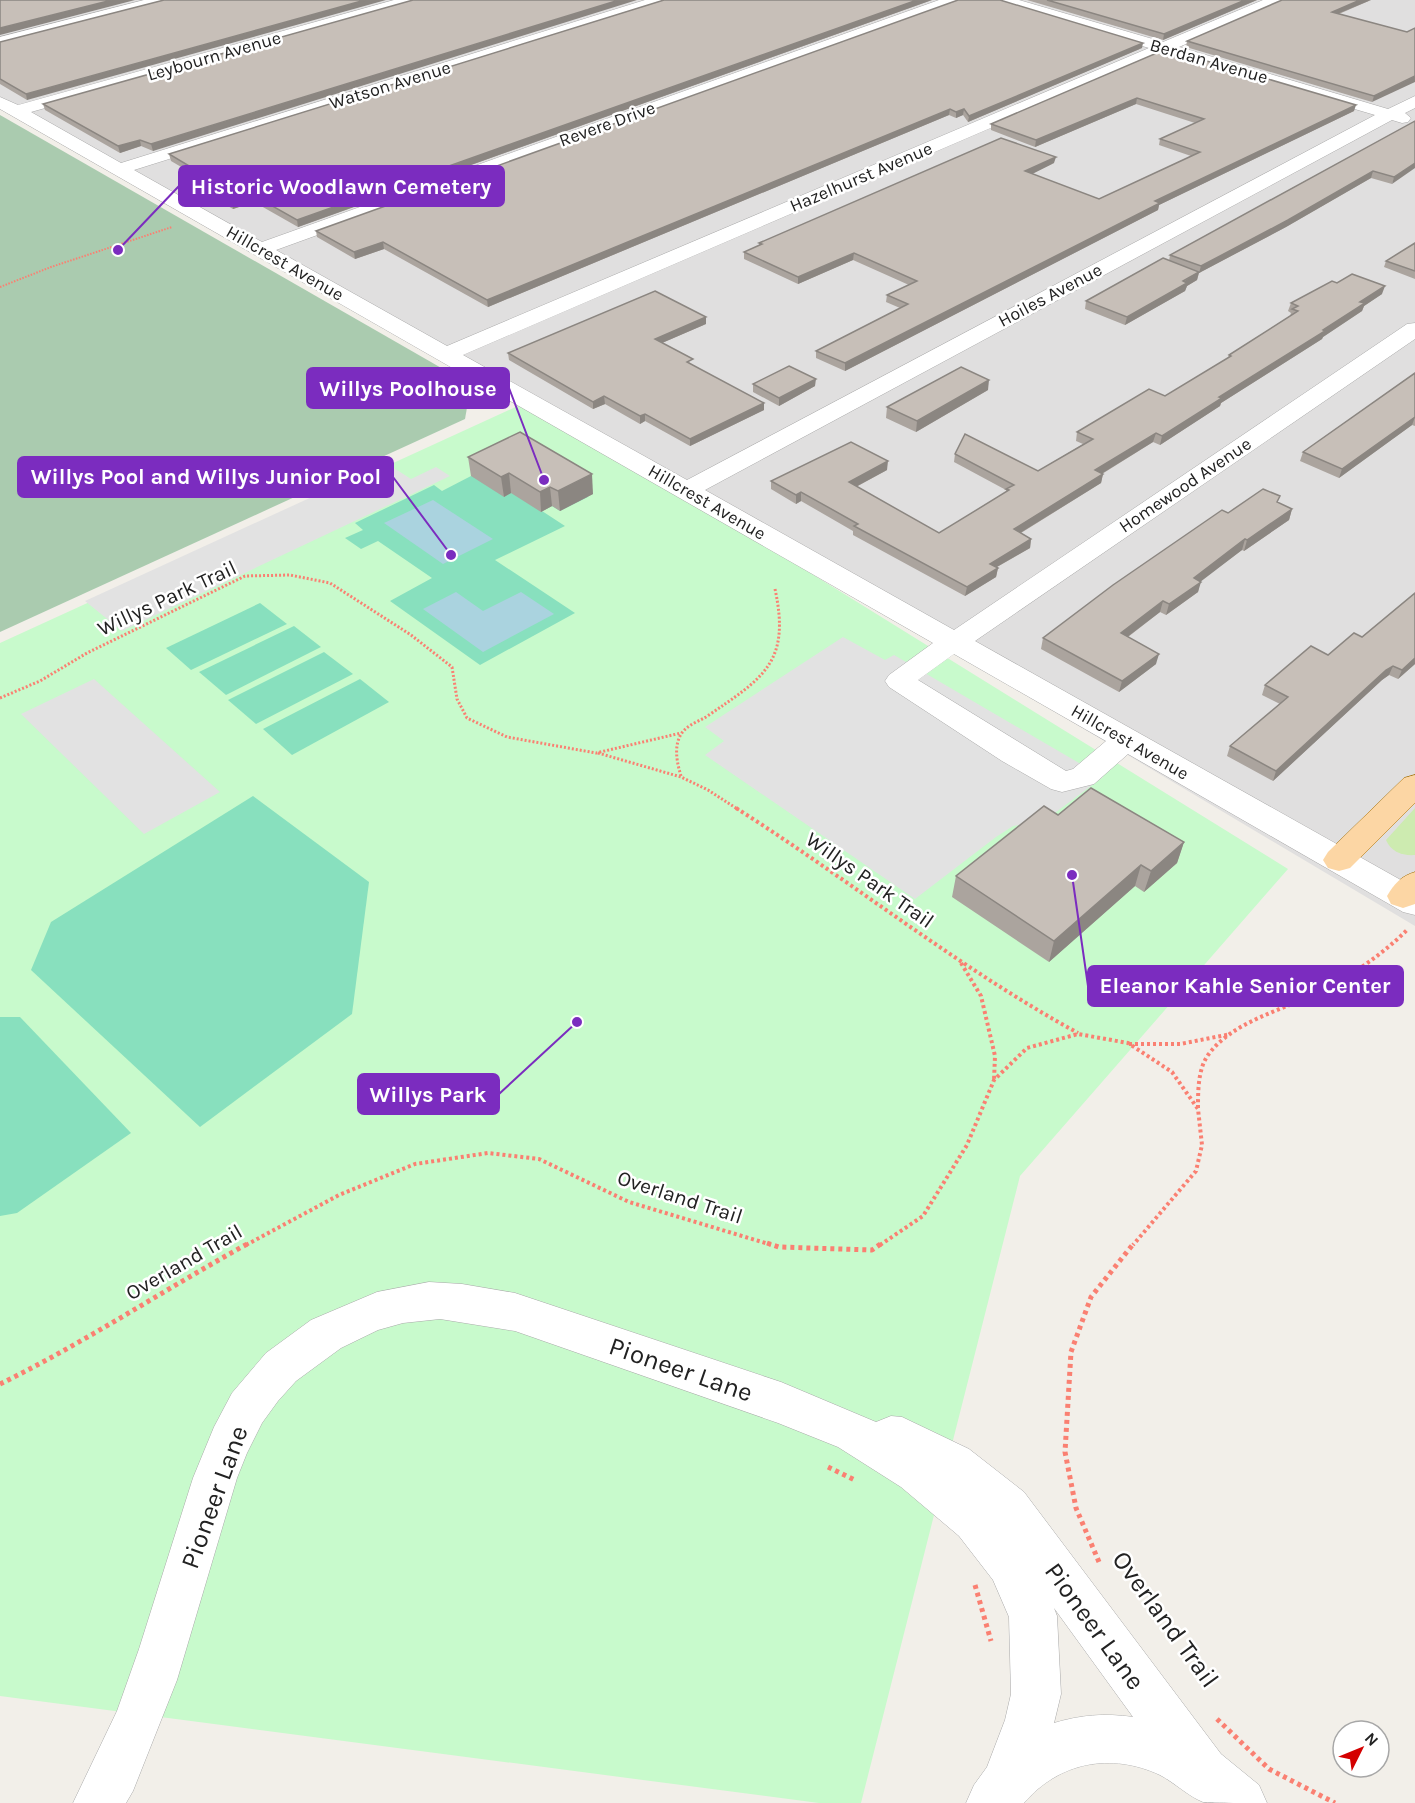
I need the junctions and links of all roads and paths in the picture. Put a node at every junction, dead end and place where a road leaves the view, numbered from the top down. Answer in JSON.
{"nodes":[{"id":1,"x":161,"y":0,"type":"edge"},
{"id":2,"x":410,"y":0,"type":"edge"},
{"id":3,"x":660,"y":0,"type":"edge"},
{"id":4,"x":953,"y":0,"type":"edge"},
{"id":5,"x":1003,"y":0,"type":"edge"},
{"id":6,"x":1276,"y":0,"type":"edge"},
{"id":7,"x":0,"y":42,"type":"edge"},
{"id":8,"x":1164,"y":48,"type":"junction"},
{"id":9,"x":1415,"y":101,"type":"edge"},
{"id":10,"x":9,"y":107,"type":"edge"},
{"id":11,"x":1390,"y":114,"type":"junction"},
{"id":12,"x":1415,"y":122,"type":"edge"},
{"id":13,"x":119,"y":169,"type":"junction"},
{"id":14,"x":204,"y":217,"type":"junction"},
{"id":15,"x":260,"y":249,"type":"junction"},
{"id":16,"x":0,"y":287,"type":"edge"},
{"id":17,"x":1415,"y":328,"type":"edge"},
{"id":18,"x":446,"y":354,"type":"junction"},
{"id":19,"x":686,"y":490,"type":"junction"},
{"id":20,"x":775,"y":590,"type":"dead end"},
{"id":21,"x":955,"y":642,"type":"junction"},
{"id":22,"x":0,"y":698,"type":"edge"},
{"id":23,"x":681,"y":733,"type":"junction"},
{"id":24,"x":1126,"y":740,"type":"junction"},
{"id":25,"x":596,"y":753,"type":"junction"},
{"id":26,"x":681,"y":777,"type":"junction"},
{"id":27,"x":1415,"y":785,"type":"edge"},
{"id":28,"x":1339,"y":860,"type":"junction"},
{"id":29,"x":1412,"y":901,"type":"edge"},
{"id":30,"x":959,"y":960,"type":"junction"},
{"id":31,"x":1078,"y":1034,"type":"junction"},
{"id":32,"x":1231,"y":1034,"type":"junction"},
{"id":33,"x":1128,"y":1043,"type":"junction"},
{"id":34,"x":994,"y":1080,"type":"junction"},
{"id":35,"x":1198,"y":1109,"type":"junction"},
{"id":36,"x":0,"y":1384,"type":"edge"},
{"id":37,"x":853,"y":1432,"type":"junction"},
{"id":38,"x":1102,"y":1568,"type":"dead end"},
{"id":39,"x":1215,"y":1716,"type":"dead end"},
{"id":40,"x":1202,"y":1769,"type":"junction"},
{"id":41,"x":1000,"y":1793,"type":"edge"},
{"id":42,"x":99,"y":1803,"type":"edge"},
{"id":43,"x":1241,"y":1803,"type":"edge"},
{"id":44,"x":1335,"y":1803,"type":"edge"}],
"edges":[{"from":1,"to":7,"type":"street"},
{"from":2,"to":10,"type":"street","name":"Leybourn Avenue"},
{"from":3,"to":13,"type":"street","name":"Watson Avenue"},
{"from":4,"to":15,"type":"street","name":"Revere Drive"},
{"from":5,"to":8,"type":"street","name":"Berdan Avenue"},
{"from":6,"to":8,"type":"street","name":"Hazelhurst Avenue"},
{"from":8,"to":11,"type":"street","name":"Berdan Avenue"},
{"from":8,"to":18,"type":"street","name":"Hazelhurst Avenue"},
{"from":9,"to":11,"type":"street","name":"Hoiles Avenue"},
{"from":10,"to":13,"type":"street","name":"Hillcrest Avenue"},
{"from":11,"to":12,"type":"street","name":"Berdan Avenue"},
{"from":11,"to":19,"type":"street","name":"Hoiles Avenue"},
{"from":13,"to":14,"type":"street","name":"Hillcrest Avenue"},
{"from":14,"to":15,"type":"street","name":"Hillcrest Avenue"},
{"from":14,"to":16,"type":"path"},
{"from":15,"to":18,"type":"street","name":"Hillcrest Avenue"},
{"from":17,"to":21,"type":"street","name":"Homewood Avenue"},
{"from":18,"to":19,"type":"street","name":"Hillcrest Avenue"},
{"from":19,"to":21,"type":"street","name":"Hillcrest Avenue"},
{"from":20,"to":23,"type":"path","name":"Willys Park Trail"},
{"from":21,"to":24,"type":"street","name":"Hillcrest Avenue"},
{"from":21,"to":24,"type":"street","name":"Homewood Avenue"},
{"from":22,"to":25,"type":"path","name":"Willys Park Trail"},
{"from":23,"to":25,"type":"path","name":"Willys Park Trail"},
{"from":23,"to":26,"type":"path"},
{"from":24,"to":28,"type":"street","name":"Hillcrest Avenue"},
{"from":25,"to":26,"type":"path"},
{"from":26,"to":30,"type":"path","name":"Willys Park Trail"},
{"from":27,"to":28,"type":"main road"},
{"from":28,"to":29,"type":"street","name":"Hillcrest Avenue"},
{"from":29,"to":32,"type":"path"},
{"from":30,"to":31,"type":"path","name":"Willys Park Trail"},
{"from":30,"to":34,"type":"path","name":"Overland Trail"},
{"from":31,"to":33,"type":"path","name":"Overland Trail"},
{"from":31,"to":34,"type":"path","name":"Overland Trail"},
{"from":32,"to":33,"type":"path"},
{"from":32,"to":35,"type":"path"},
{"from":33,"to":35,"type":"path","name":"Overland Trail"},
{"from":34,"to":36,"type":"path","name":"Overland Trail"},
{"from":35,"to":38,"type":"path","name":"Overland Trail"},
{"from":37,"to":40,"type":"street","name":"Pioneer Lane"},
{"from":37,"to":41,"type":"street","name":"Pioneer Lane"},
{"from":37,"to":42,"type":"street","name":"Pioneer Lane"},
{"from":39,"to":44,"type":"path","name":"Overland Trail"},
{"from":40,"to":41,"type":"street"},
{"from":40,"to":43,"type":"street"}]}
